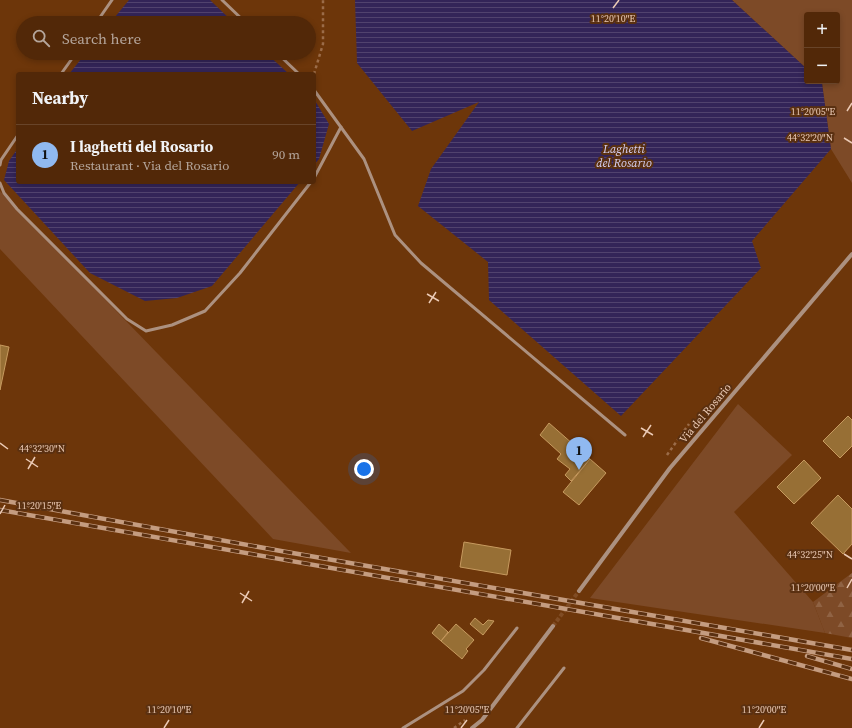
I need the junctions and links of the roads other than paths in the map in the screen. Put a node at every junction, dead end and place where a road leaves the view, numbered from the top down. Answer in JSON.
{"nodes":[{"id":1,"x":112,"y":0,"type":"edge"},
{"id":2,"x":222,"y":0,"type":"edge"},
{"id":3,"x":101,"y":16,"type":"edge"},
{"id":4,"x":239,"y":16,"type":"edge"},
{"id":5,"x":71,"y":60,"type":"edge"},
{"id":6,"x":284,"y":60,"type":"edge"},
{"id":7,"x":62,"y":72,"type":"edge"},
{"id":8,"x":297,"y":72,"type":"edge"},
{"id":9,"x":316,"y":93,"type":"edge"},
{"id":10,"x":341,"y":127,"type":"junction"},
{"id":11,"x":16,"y":138,"type":"edge"},
{"id":12,"x":0,"y":165,"type":"edge"},
{"id":13,"x":316,"y":174,"type":"edge"},
{"id":14,"x":0,"y":183,"type":"edge"},
{"id":15,"x":309,"y":184,"type":"edge"},
{"id":16,"x":852,"y":254,"type":"edge"},
{"id":17,"x":625,"y":435,"type":"dead end"},
{"id":18,"x":579,"y":591,"type":"tunnel mouth"},
{"id":19,"x":553,"y":626,"type":"tunnel mouth"},
{"id":20,"x":517,"y":628,"type":"dead end"},
{"id":21,"x":564,"y":668,"type":"dead end"},
{"id":22,"x":403,"y":728,"type":"edge"},
{"id":23,"x":472,"y":728,"type":"edge"},
{"id":24,"x":516,"y":728,"type":"edge"}],
"edges":[{"from":1,"to":3,"type":"lane"},
{"from":2,"to":4,"type":"lane"},
{"from":5,"to":7,"type":"lane"},
{"from":6,"to":8,"type":"lane"},
{"from":9,"to":10,"type":"lane"},
{"from":10,"to":13,"type":"lane"},
{"from":10,"to":17,"type":"lane"},
{"from":11,"to":12,"type":"lane"},
{"from":14,"to":15,"type":"lane"},
{"from":16,"to":18,"type":"street","name":"Via del Rosario"},
{"from":19,"to":23,"type":"street"},
{"from":20,"to":22,"type":"lane"},
{"from":21,"to":24,"type":"lane"}]}
